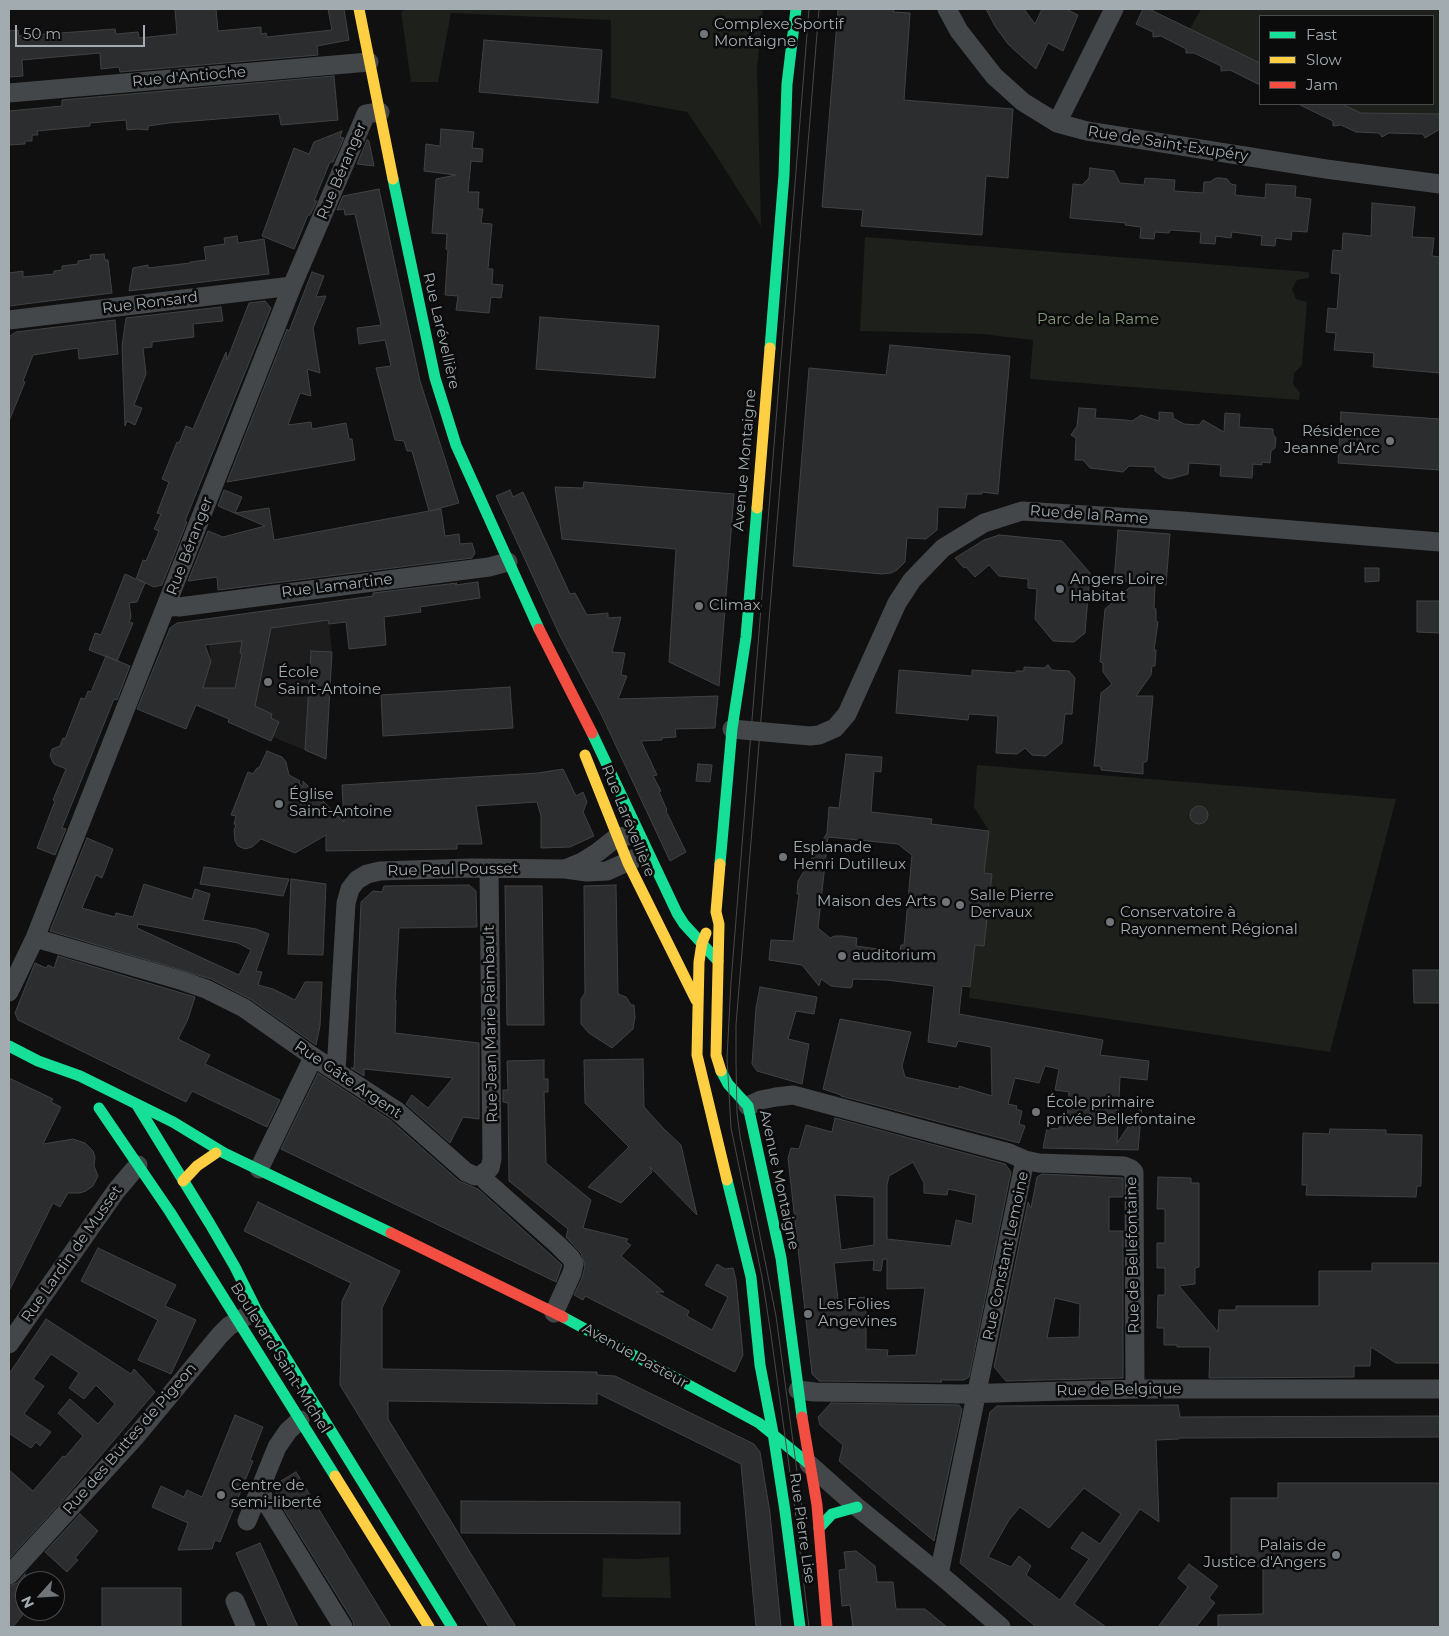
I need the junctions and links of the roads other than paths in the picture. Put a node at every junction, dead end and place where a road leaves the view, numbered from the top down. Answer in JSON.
{"nodes":[{"id":1,"x":358,"y":9,"type":"edge"},
{"id":2,"x":796,"y":9,"type":"edge"},
{"id":3,"x":947,"y":9,"type":"edge"},
{"id":4,"x":1114,"y":9,"type":"edge"},
{"id":5,"x":369,"y":62,"type":"junction"},
{"id":6,"x":9,"y":93,"type":"edge"},
{"id":7,"x":380,"y":112,"type":"junction"},
{"id":8,"x":1057,"y":123,"type":"junction"},
{"id":9,"x":1440,"y":184,"type":"edge"},
{"id":10,"x":292,"y":286,"type":"junction"},
{"id":11,"x":9,"y":320,"type":"edge"},
{"id":12,"x":1440,"y":542,"type":"edge"},
{"id":13,"x":508,"y":562,"type":"junction"},
{"id":14,"x":166,"y":606,"type":"junction"},
{"id":15,"x":546,"y":643,"type":"junction"},
{"id":16,"x":571,"y":717,"type":"dead end"},
{"id":17,"x":732,"y":730,"type":"junction"},
{"id":18,"x":581,"y":744,"type":"dead end"},
{"id":19,"x":617,"y":837,"type":"junction"},
{"id":20,"x":648,"y":852,"type":"junction"},
{"id":21,"x":628,"y":863,"type":"junction"},
{"id":22,"x":489,"y":868,"type":"junction"},
{"id":23,"x":565,"y":869,"type":"junction"},
{"id":24,"x":716,"y":912,"type":"junction"},
{"id":25,"x":35,"y":938,"type":"junction"},
{"id":26,"x":702,"y":943,"type":"junction"},
{"id":27,"x":718,"y":961,"type":"junction"},
{"id":28,"x":9,"y":992,"type":"edge"},
{"id":29,"x":698,"y":1004,"type":"junction"},
{"id":30,"x":9,"y":1046,"type":"edge"},
{"id":31,"x":315,"y":1058,"type":"junction"},
{"id":32,"x":38,"y":1061,"type":"junction"},
{"id":33,"x":336,"y":1071,"type":"junction"},
{"id":34,"x":70,"y":1085,"type":"dead end"},
{"id":35,"x":137,"y":1105,"type":"junction"},
{"id":36,"x":748,"y":1106,"type":"junction"},
{"id":37,"x":117,"y":1116,"type":"dead end"},
{"id":38,"x":132,"y":1123,"type":"dead end"},
{"id":39,"x":198,"y":1136,"type":"junction"},
{"id":40,"x":160,"y":1140,"type":"junction"},
{"id":41,"x":192,"y":1148,"type":"dead end"},
{"id":42,"x":220,"y":1153,"type":"junction"},
{"id":43,"x":1025,"y":1160,"type":"junction"},
{"id":44,"x":141,"y":1162,"type":"junction"},
{"id":45,"x":259,"y":1169,"type":"junction"},
{"id":46,"x":482,"y":1175,"type":"junction"},
{"id":47,"x":183,"y":1181,"type":"junction"},
{"id":48,"x":257,"y":1311,"type":"junction"},
{"id":49,"x":554,"y":1313,"type":"junction"},
{"id":50,"x":239,"y":1320,"type":"junction"},
{"id":51,"x":9,"y":1344,"type":"edge"},
{"id":52,"x":1134,"y":1389,"type":"junction"},
{"id":53,"x":1440,"y":1389,"type":"edge"},
{"id":54,"x":798,"y":1390,"type":"junction"},
{"id":55,"x":978,"y":1393,"type":"junction"},
{"id":56,"x":300,"y":1420,"type":"junction"},
{"id":57,"x":773,"y":1433,"type":"junction"},
{"id":58,"x":809,"y":1464,"type":"junction"},
{"id":59,"x":260,"y":1492,"type":"junction"},
{"id":60,"x":857,"y":1507,"type":"junction"},
{"id":61,"x":247,"y":1521,"type":"dead end"},
{"id":62,"x":819,"y":1528,"type":"junction"},
{"id":63,"x":939,"y":1574,"type":"junction"},
{"id":64,"x":9,"y":1575,"type":"edge"},
{"id":65,"x":235,"y":1600,"type":"dead end"},
{"id":66,"x":246,"y":1627,"type":"edge"},
{"id":67,"x":343,"y":1627,"type":"edge"},
{"id":68,"x":429,"y":1627,"type":"edge"},
{"id":69,"x":452,"y":1627,"type":"edge"},
{"id":70,"x":800,"y":1627,"type":"edge"},
{"id":71,"x":827,"y":1627,"type":"edge"},
{"id":72,"x":1001,"y":1627,"type":"edge"}],
"edges":[{"from":1,"to":5,"type":"main road","name":"Rue Larévellière"},
{"from":2,"to":17,"type":"main road","name":"Avenue Montaigne"},
{"from":3,"to":8,"type":"street","name":"Rue de Saint-Exupéry"},
{"from":4,"to":8,"type":"street"},
{"from":5,"to":6,"type":"street","name":"Rue d'Antioche"},
{"from":5,"to":7,"type":"main road","name":"Rue Larévellière"},
{"from":7,"to":10,"type":"street","name":"Rue Béranger"},
{"from":7,"to":13,"type":"main road","name":"Rue Larévellière"},
{"from":8,"to":9,"type":"street","name":"Rue de Saint-Exupéry"},
{"from":10,"to":11,"type":"street","name":"Rue Ronsard"},
{"from":10,"to":14,"type":"street","name":"Rue Béranger"},
{"from":12,"to":17,"type":"street","name":"Rue de la Rame"},
{"from":13,"to":14,"type":"street","name":"Rue Lamartine"},
{"from":13,"to":15,"type":"main road","name":"Rue Larévellière"},
{"from":14,"to":25,"type":"street","name":"Rue Béranger"},
{"from":15,"to":16,"type":"main road","name":"Rue Larévellière"},
{"from":15,"to":20,"type":"main road","name":"Rue Larévellière"},
{"from":17,"to":24,"type":"main road","name":"Avenue Montaigne"},
{"from":18,"to":19,"type":"main road","name":"Rue Larévellière"},
{"from":19,"to":20,"type":"street"},
{"from":19,"to":21,"type":"main road","name":"Rue Larévellière"},
{"from":19,"to":23,"type":"street","name":"Rue Paul Pousset"},
{"from":20,"to":21,"type":"street","name":"Rue Paul Pousset"},
{"from":20,"to":26,"type":"main road","name":"Rue Larévellière"},
{"from":21,"to":23,"type":"street","name":"Rue Paul Pousset"},
{"from":21,"to":29,"type":"main road","name":"Rue Larévellière"},
{"from":22,"to":23,"type":"street","name":"Rue Paul Pousset"},
{"from":22,"to":33,"type":"street","name":"Rue Paul Pousset"},
{"from":22,"to":46,"type":"street","name":"Rue Jean Marie Raimbault"},
{"from":24,"to":26,"type":"main road","name":"Avenue Montaigne"},
{"from":24,"to":27,"type":"main road","name":"Avenue Montaigne"},
{"from":25,"to":28,"type":"street","name":"Rue Béranger"},
{"from":25,"to":31,"type":"street","name":"Rue Gâte Argent"},
{"from":26,"to":27,"type":"main road","name":"Rue Larévellière"},
{"from":26,"to":29,"type":"main road","name":"Avenue Montaigne"},
{"from":27,"to":36,"type":"main road","name":"Avenue Montaigne"},
{"from":29,"to":57,"type":"main road","name":"Avenue Montaigne"},
{"from":30,"to":32,"type":"main road","name":"Avenue Pasteur"},
{"from":31,"to":33,"type":"street","name":"Rue Gâte Argent"},
{"from":31,"to":45,"type":"street"},
{"from":32,"to":34,"type":"main road","name":"Avenue Pasteur"},
{"from":32,"to":35,"type":"main road","name":"Avenue Pasteur"},
{"from":33,"to":46,"type":"street","name":"Rue Gâte Argent"},
{"from":35,"to":39,"type":"main road","name":"Avenue Pasteur"},
{"from":35,"to":40,"type":"main road"},
{"from":36,"to":43,"type":"street","name":"Rue Constant Lemoine"},
{"from":36,"to":54,"type":"main road","name":"Avenue Montaigne"},
{"from":37,"to":44,"type":"main road","name":"Boulevard Saint-Michel"},
{"from":38,"to":40,"type":"main road"},
{"from":39,"to":40,"type":"main road"},
{"from":39,"to":42,"type":"main road","name":"Avenue Pasteur"},
{"from":40,"to":47,"type":"main road","name":"Boulevard Saint-Michel"},
{"from":41,"to":42,"type":"main road","name":"Avenue Pasteur"},
{"from":42,"to":45,"type":"main road","name":"Avenue Pasteur"},
{"from":42,"to":47,"type":"main road"},
{"from":43,"to":52,"type":"street","name":"Rue de Bellefontaine"},
{"from":43,"to":55,"type":"street","name":"Rue Constant Lemoine"},
{"from":44,"to":50,"type":"main road","name":"Boulevard Saint-Michel"},
{"from":44,"to":51,"type":"street","name":"Rue Lardin de Musset"},
{"from":45,"to":49,"type":"main road","name":"Avenue Pasteur"},
{"from":46,"to":49,"type":"street","name":"Rue Gâte Argent"},
{"from":47,"to":48,"type":"main road","name":"Boulevard Saint-Michel"},
{"from":48,"to":50,"type":"street","name":"Rue des Buttes de Pigeon"},
{"from":48,"to":69,"type":"main road","name":"Boulevard Saint-Michel"},
{"from":49,"to":57,"type":"main road","name":"Avenue Pasteur"},
{"from":50,"to":56,"type":"main road","name":"Boulevard Saint-Michel"},
{"from":50,"to":64,"type":"street","name":"Rue des Buttes de Pigeon"},
{"from":52,"to":53,"type":"street","name":"Rue de Belgique"},
{"from":52,"to":55,"type":"street","name":"Rue de Belgique"},
{"from":54,"to":55,"type":"street","name":"Rue de Belgique"},
{"from":54,"to":58,"type":"main road","name":"Avenue Montaigne"},
{"from":55,"to":63,"type":"street","name":"Rue Constant Lemoine"},
{"from":56,"to":59,"type":"street"},
{"from":56,"to":68,"type":"main road","name":"Boulevard Saint-Michel"},
{"from":57,"to":58,"type":"main road","name":"Avenue Pasteur"},
{"from":57,"to":70,"type":"main road","name":"Rue Pierre Lise"},
{"from":58,"to":60,"type":"street","name":"Avenue Pasteur"},
{"from":58,"to":62,"type":"main road","name":"Rue Pierre Lise"},
{"from":59,"to":61,"type":"street"},
{"from":59,"to":67,"type":"street"},
{"from":60,"to":62,"type":"main road"},
{"from":60,"to":63,"type":"street","name":"Avenue Pasteur"},
{"from":62,"to":71,"type":"main road","name":"Rue Pierre Lise"},
{"from":63,"to":72,"type":"street","name":"Avenue Pasteur"},
{"from":65,"to":66,"type":"street"}]}
